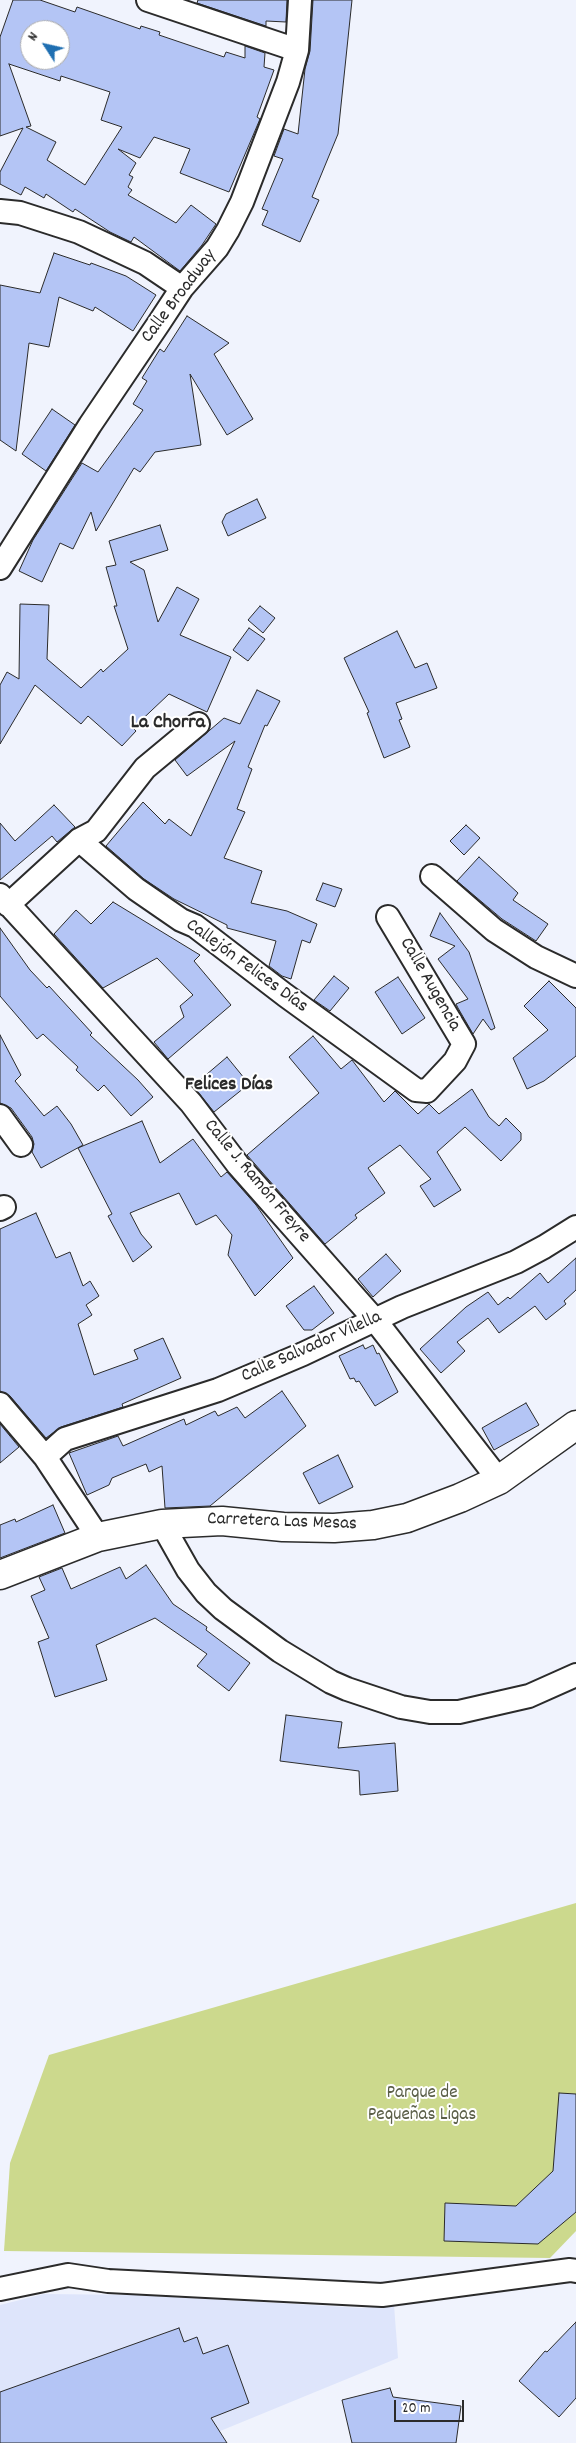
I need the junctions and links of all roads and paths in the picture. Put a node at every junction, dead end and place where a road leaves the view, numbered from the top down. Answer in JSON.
{"nodes":[{"id":1,"x":148,"y":0,"type":"edge"},
{"id":2,"x":300,"y":0,"type":"edge"},
{"id":3,"x":297,"y":50,"type":"junction"},
{"id":4,"x":0,"y":212,"type":"edge"},
{"id":5,"x":182,"y":288,"type":"junction"},
{"id":6,"x":0,"y":568,"type":"edge"},
{"id":7,"x":198,"y":724,"type":"dead end"},
{"id":8,"x":80,"y":840,"type":"junction"},
{"id":9,"x":432,"y":876,"type":"dead end"},
{"id":10,"x":4,"y":900,"type":"edge"},
{"id":11,"x":388,"y":917,"type":"dead end"},
{"id":12,"x":571,"y":974,"type":"edge"},
{"id":13,"x":416,"y":1090,"type":"joint"},
{"id":14,"x":0,"y":1116,"type":"edge"},
{"id":15,"x":21,"y":1145,"type":"dead end"},
{"id":16,"x":576,"y":1227,"type":"edge"},
{"id":17,"x":375,"y":1320,"type":"junction"},
{"id":18,"x":0,"y":1404,"type":"edge"},
{"id":19,"x":576,"y":1425,"type":"edge"},
{"id":20,"x":45,"y":1457,"type":"junction"},
{"id":21,"x":499,"y":1480,"type":"junction"},
{"id":22,"x":162,"y":1524,"type":"junction"},
{"id":23,"x":98,"y":1537,"type":"junction"},
{"id":24,"x":0,"y":1574,"type":"edge"},
{"id":25,"x":576,"y":1675,"type":"edge"},
{"id":26,"x":576,"y":2271,"type":"edge"},
{"id":27,"x":0,"y":2289,"type":"edge"}],
"edges":[{"from":1,"to":3,"type":"street"},
{"from":2,"to":3,"type":"street","name":"Calle Broadway"},
{"from":3,"to":5,"type":"street","name":"Calle Broadway"},
{"from":4,"to":5,"type":"street"},
{"from":5,"to":6,"type":"street","name":"Calle Broadway"},
{"from":7,"to":8,"type":"street"},
{"from":8,"to":10,"type":"street"},
{"from":8,"to":13,"type":"street","name":"Callejón Felices Días"},
{"from":9,"to":12,"type":"street"},
{"from":10,"to":17,"type":"street","name":"Calle J. Ramón Freyre"},
{"from":11,"to":13,"type":"street","name":"Calle Augencia"},
{"from":14,"to":15,"type":"street"},
{"from":16,"to":17,"type":"street","name":"Calle Salvador Vilella"},
{"from":17,"to":20,"type":"street","name":"Calle Salvador Vilella"},
{"from":17,"to":21,"type":"street","name":"Calle J. Ramón Freyre"},
{"from":18,"to":20,"type":"street"},
{"from":19,"to":21,"type":"street","name":"Carretera Las Mesas"},
{"from":20,"to":23,"type":"street"},
{"from":21,"to":22,"type":"street","name":"Carretera Las Mesas"},
{"from":22,"to":23,"type":"street","name":"Carretera Las Mesas"},
{"from":22,"to":25,"type":"street"},
{"from":23,"to":24,"type":"street","name":"Carretera Las Mesas"},
{"from":26,"to":27,"type":"street"}]}
